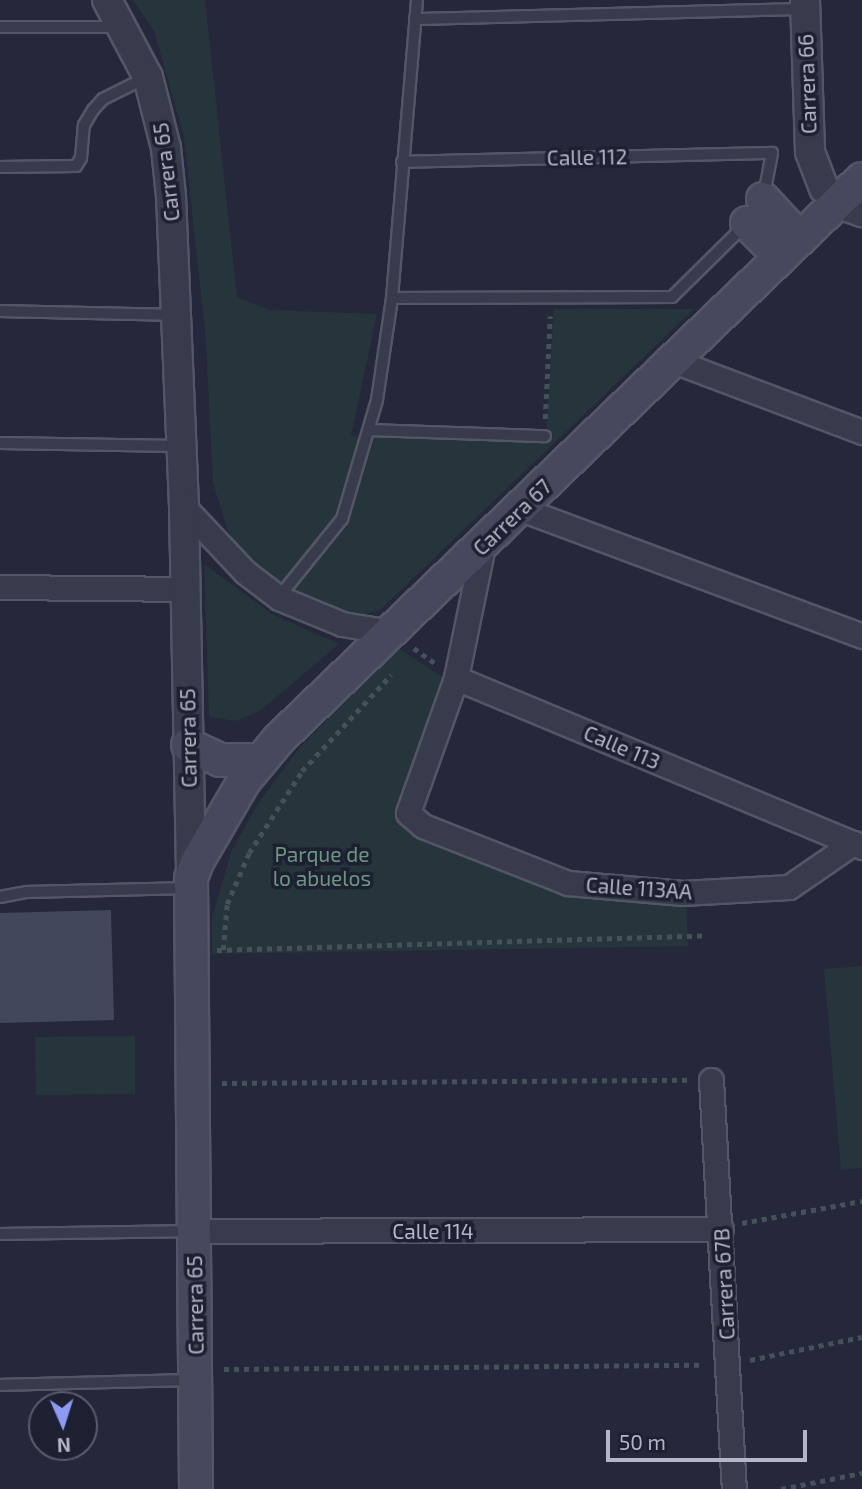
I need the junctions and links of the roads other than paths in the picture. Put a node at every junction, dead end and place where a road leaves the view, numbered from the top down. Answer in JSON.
{"nodes":[{"id":1,"x":107,"y":0,"type":"edge"},
{"id":2,"x":417,"y":0,"type":"edge"},
{"id":3,"x":805,"y":4,"type":"edge"},
{"id":4,"x":415,"y":19,"type":"junction"},
{"id":5,"x":0,"y":27,"type":"edge"},
{"id":6,"x":125,"y":27,"type":"junction"},
{"id":7,"x":148,"y":77,"type":"junction"},
{"id":8,"x":402,"y":162,"type":"junction"},
{"id":9,"x":0,"y":167,"type":"edge"},
{"id":10,"x":862,"y":178,"type":"edge"},
{"id":11,"x":850,"y":207,"type":"edge"},
{"id":12,"x":755,"y":211,"type":"junction"},
{"id":13,"x":790,"y":248,"type":"junction"},
{"id":14,"x":392,"y":298,"type":"junction"},
{"id":15,"x":0,"y":311,"type":"edge"},
{"id":16,"x":177,"y":315,"type":"junction"},
{"id":17,"x":674,"y":361,"type":"junction"},
{"id":18,"x":369,"y":430,"type":"junction"},
{"id":19,"x":862,"y":432,"type":"edge"},
{"id":20,"x":545,"y":436,"type":"road end"},
{"id":21,"x":0,"y":443,"type":"edge"},
{"id":22,"x":182,"y":446,"type":"junction"},
{"id":23,"x":184,"y":507,"type":"junction"},
{"id":24,"x":521,"y":509,"type":"junction"},
{"id":25,"x":483,"y":546,"type":"junction"},
{"id":26,"x":0,"y":587,"type":"edge"},
{"id":27,"x":186,"y":589,"type":"junction"},
{"id":28,"x":279,"y":597,"type":"junction"},
{"id":29,"x":862,"y":636,"type":"edge"},
{"id":30,"x":403,"y":640,"type":"junction"},
{"id":31,"x":456,"y":678,"type":"junction"},
{"id":32,"x":188,"y":745,"type":"junction"},
{"id":33,"x":260,"y":760,"type":"junction"},
{"id":34,"x":858,"y":845,"type":"edge"},
{"id":35,"x":191,"y":883,"type":"junction"},
{"id":36,"x":0,"y":897,"type":"edge"},
{"id":37,"x":711,"y":1080,"type":"road end"},
{"id":38,"x":721,"y":1229,"type":"junction"},
{"id":39,"x":194,"y":1231,"type":"junction"},
{"id":40,"x":0,"y":1234,"type":"edge"},
{"id":41,"x":210,"y":1374,"type":"junction"},
{"id":42,"x":0,"y":1385,"type":"edge"},
{"id":43,"x":196,"y":1489,"type":"edge"},
{"id":44,"x":734,"y":1489,"type":"edge"}],
"edges":[{"from":1,"to":6,"type":"street","name":"Carrera 65"},
{"from":2,"to":4,"type":"lane"},
{"from":3,"to":4,"type":"lane"},
{"from":3,"to":11,"type":"street","name":"Carrera 66"},
{"from":4,"to":8,"type":"lane"},
{"from":5,"to":6,"type":"lane"},
{"from":6,"to":7,"type":"street","name":"Carrera 65"},
{"from":7,"to":9,"type":"lane"},
{"from":7,"to":16,"type":"street","name":"Carrera 65"},
{"from":8,"to":12,"type":"lane","name":"Calle 112"},
{"from":8,"to":14,"type":"lane"},
{"from":10,"to":11,"type":"main road","name":"Carrera 67"},
{"from":11,"to":13,"type":"main road","name":"Carrera 67"},
{"from":12,"to":13,"type":"main road"},
{"from":12,"to":14,"type":"lane"},
{"from":13,"to":17,"type":"main road","name":"Carrera 67"},
{"from":14,"to":18,"type":"lane"},
{"from":15,"to":16,"type":"lane"},
{"from":16,"to":22,"type":"street","name":"Carrera 65"},
{"from":17,"to":19,"type":"street"},
{"from":17,"to":24,"type":"main road","name":"Carrera 67"},
{"from":18,"to":20,"type":"lane"},
{"from":18,"to":28,"type":"lane"},
{"from":21,"to":22,"type":"lane"},
{"from":22,"to":23,"type":"street","name":"Carrera 65"},
{"from":23,"to":27,"type":"street","name":"Carrera 65"},
{"from":23,"to":28,"type":"street"},
{"from":24,"to":25,"type":"main road","name":"Carrera 67"},
{"from":24,"to":29,"type":"street"},
{"from":25,"to":30,"type":"main road","name":"Carrera 67"},
{"from":25,"to":31,"type":"street"},
{"from":26,"to":27,"type":"street"},
{"from":27,"to":32,"type":"street","name":"Carrera 65"},
{"from":28,"to":30,"type":"street"},
{"from":30,"to":33,"type":"main road","name":"Carrera 67"},
{"from":31,"to":34,"type":"street","name":"Calle 113"},
{"from":31,"to":34,"type":"street","name":"Calle 113AA"},
{"from":32,"to":33,"type":"main road"},
{"from":32,"to":35,"type":"street","name":"Carrera 65"},
{"from":33,"to":35,"type":"main road","name":"Carrera 67"},
{"from":35,"to":36,"type":"lane"},
{"from":35,"to":39,"type":"main road","name":"Carrera 65"},
{"from":37,"to":38,"type":"street","name":"Carrera 67B"},
{"from":38,"to":39,"type":"street","name":"Calle 114"},
{"from":38,"to":44,"type":"street","name":"Carrera 67B"},
{"from":39,"to":40,"type":"lane","name":"Calle 114"},
{"from":39,"to":41,"type":"main road","name":"Carrera 65"},
{"from":41,"to":42,"type":"lane"},
{"from":41,"to":43,"type":"main road","name":"Carrera 65"}]}
